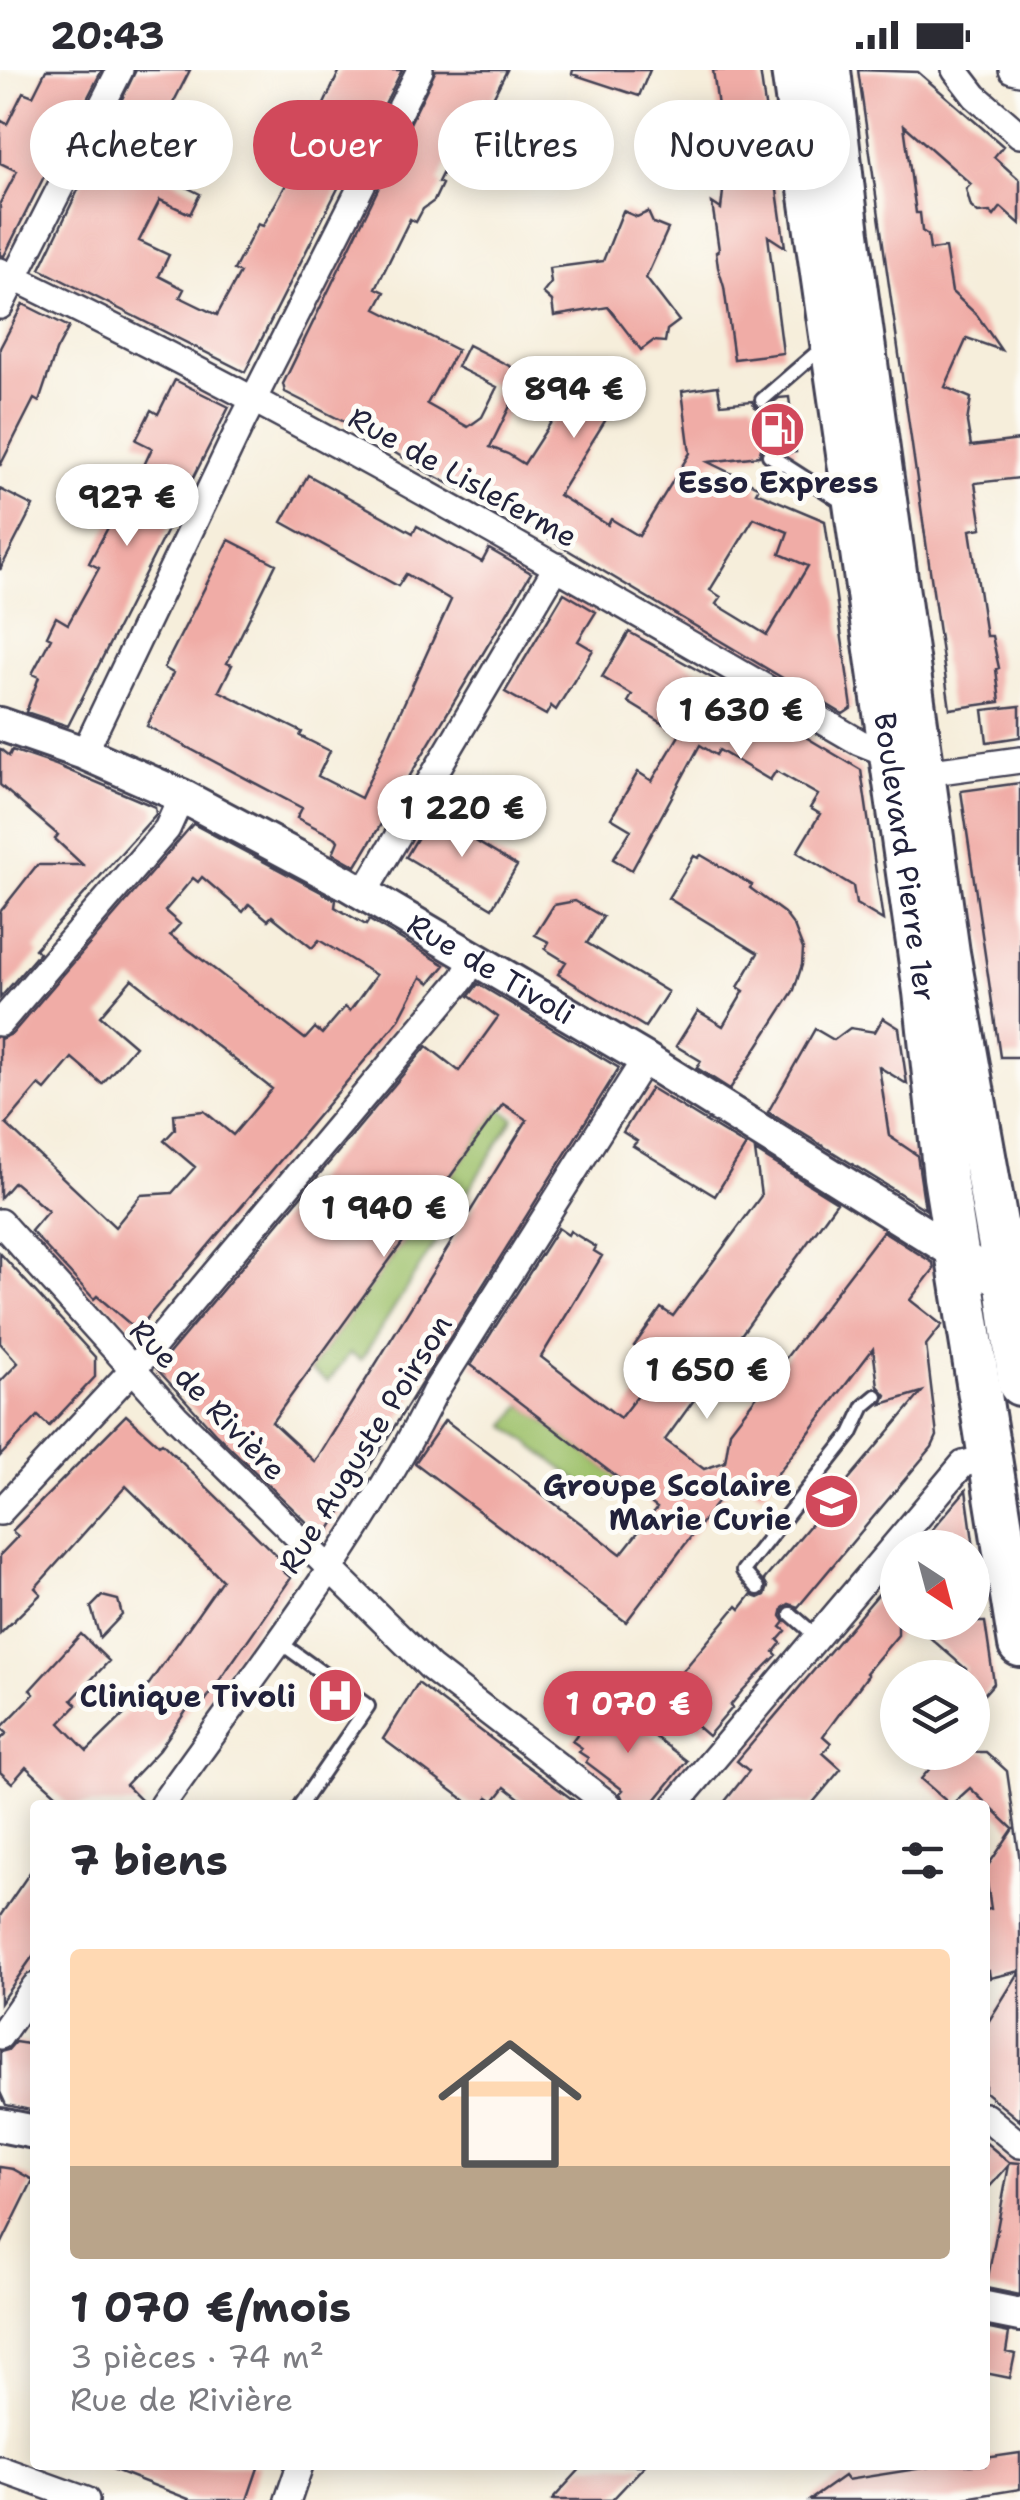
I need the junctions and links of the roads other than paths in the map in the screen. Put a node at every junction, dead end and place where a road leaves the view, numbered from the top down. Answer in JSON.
{"nodes":[{"id":1,"x":120,"y":70,"type":"edge"},
{"id":2,"x":420,"y":70,"type":"edge"},
{"id":3,"x":793,"y":70,"type":"edge"},
{"id":4,"x":829,"y":70,"type":"edge"},
{"id":5,"x":955,"y":70,"type":"edge"},
{"id":6,"x":1012,"y":70,"type":"edge"},
{"id":7,"x":1020,"y":72,"type":"edge"},
{"id":8,"x":1020,"y":136,"type":"edge"},
{"id":9,"x":7,"y":275,"type":"edge"},
{"id":10,"x":0,"y":306,"type":"edge"},
{"id":11,"x":832,"y":340,"type":"junction"},
{"id":12,"x":254,"y":399,"type":"junction"},
{"id":13,"x":762,"y":400,"type":"dead end"},
{"id":14,"x":769,"y":455,"type":"dead end"},
{"id":15,"x":856,"y":512,"type":"junction"},
{"id":16,"x":557,"y":566,"type":"junction"},
{"id":17,"x":0,"y":724,"type":"edge"},
{"id":18,"x":889,"y":746,"type":"junction"},
{"id":19,"x":84,"y":753,"type":"junction"},
{"id":20,"x":1020,"y":760,"type":"edge"},
{"id":21,"x":925,"y":773,"type":"junction"},
{"id":22,"x":182,"y":796,"type":"junction"},
{"id":23,"x":364,"y":894,"type":"junction"},
{"id":24,"x":474,"y":958,"type":"junction"},
{"id":25,"x":0,"y":1022,"type":"edge"},
{"id":26,"x":644,"y":1059,"type":"junction"},
{"id":27,"x":0,"y":1222,"type":"edge"},
{"id":28,"x":960,"y":1254,"type":"junction"},
{"id":29,"x":1013,"y":1289,"type":"edge"},
{"id":30,"x":968,"y":1310,"type":"junction"},
{"id":31,"x":133,"y":1370,"type":"junction"},
{"id":32,"x":1020,"y":1384,"type":"edge"},
{"id":33,"x":876,"y":1396,"type":"dead end"},
{"id":34,"x":990,"y":1457,"type":"junction"},
{"id":35,"x":0,"y":1512,"type":"edge"},
{"id":36,"x":328,"y":1570,"type":"junction"},
{"id":37,"x":758,"y":1588,"type":"dead end"},
{"id":38,"x":791,"y":1614,"type":"dead end"},
{"id":39,"x":817,"y":1637,"type":"junction"},
{"id":40,"x":278,"y":1641,"type":"junction"},
{"id":41,"x":1020,"y":1645,"type":"edge"},
{"id":42,"x":166,"y":1800,"type":"edge"},
{"id":43,"x":303,"y":1800,"type":"edge"},
{"id":44,"x":603,"y":1800,"type":"edge"},
{"id":45,"x":679,"y":1800,"type":"edge"},
{"id":46,"x":30,"y":1993,"type":"edge"},
{"id":47,"x":0,"y":2036,"type":"edge"},
{"id":48,"x":990,"y":2120,"type":"edge"},
{"id":49,"x":0,"y":2125,"type":"edge"},
{"id":50,"x":30,"y":2131,"type":"edge"},
{"id":51,"x":1020,"y":2145,"type":"edge"},
{"id":52,"x":990,"y":2309,"type":"edge"},
{"id":53,"x":1020,"y":2315,"type":"edge"},
{"id":54,"x":0,"y":2469,"type":"edge"},
{"id":55,"x":298,"y":2470,"type":"edge"},
{"id":56,"x":86,"y":2500,"type":"edge"},
{"id":57,"x":288,"y":2500,"type":"edge"}],
"edges":[{"from":1,"to":9,"type":"street"},
{"from":2,"to":12,"type":"street"},
{"from":3,"to":11,"type":"main road","name":"Boulevard Pierre 1er"},
{"from":4,"to":21,"type":"main road","name":"Boulevard Pierre 1er"},
{"from":5,"to":8,"type":"street"},
{"from":6,"to":7,"type":"street"},
{"from":9,"to":10,"type":"street"},
{"from":9,"to":12,"type":"street","name":"Rue de Lisleferme"},
{"from":11,"to":13,"type":"lane"},
{"from":11,"to":15,"type":"main road","name":"Boulevard Pierre 1er"},
{"from":12,"to":16,"type":"street","name":"Rue de Lisleferme"},
{"from":12,"to":19,"type":"street"},
{"from":14,"to":15,"type":"lane"},
{"from":15,"to":18,"type":"main road","name":"Boulevard Pierre 1er"},
{"from":16,"to":18,"type":"street","name":"Rue de Lisleferme"},
{"from":16,"to":23,"type":"street"},
{"from":17,"to":19,"type":"street","name":"Rue de Tivoli"},
{"from":18,"to":28,"type":"main road","name":"Boulevard Pierre 1er"},
{"from":19,"to":22,"type":"street","name":"Rue de Tivoli"},
{"from":20,"to":21,"type":"street"},
{"from":21,"to":29,"type":"main road","name":"Boulevard Pierre 1er"},
{"from":22,"to":23,"type":"street","name":"Rue de Tivoli"},
{"from":22,"to":25,"type":"street"},
{"from":23,"to":24,"type":"street","name":"Rue de Tivoli"},
{"from":24,"to":26,"type":"street","name":"Rue de Tivoli"},
{"from":24,"to":31,"type":"street"},
{"from":26,"to":28,"type":"street","name":"Rue de Tivoli"},
{"from":26,"to":36,"type":"street","name":"Rue Auguste Poirson"},
{"from":27,"to":31,"type":"street","name":"Rue de Rivière"},
{"from":28,"to":29,"type":"street","name":"Rue de Tivoli"},
{"from":28,"to":30,"type":"main road","name":"Boulevard Pierre 1er"},
{"from":29,"to":30,"type":"street"},
{"from":29,"to":32,"type":"main road","name":"Boulevard Pierre 1er"},
{"from":30,"to":34,"type":"main road","name":"Boulevard Pierre 1er"},
{"from":31,"to":35,"type":"street"},
{"from":31,"to":36,"type":"street","name":"Rue de Rivière"},
{"from":33,"to":37,"type":"lane"},
{"from":34,"to":39,"type":"street"},
{"from":34,"to":41,"type":"main road","name":"Boulevard Pierre 1er"},
{"from":36,"to":40,"type":"street","name":"Rue Auguste Poirson"},
{"from":36,"to":44,"type":"street","name":"Rue de Rivière"},
{"from":38,"to":39,"type":"lane"},
{"from":39,"to":45,"type":"street"},
{"from":40,"to":42,"type":"street","name":"Rue Auguste Poirson"},
{"from":40,"to":43,"type":"lane"},
{"from":46,"to":47,"type":"street"},
{"from":48,"to":51,"type":"street"},
{"from":49,"to":50,"type":"street"},
{"from":52,"to":53,"type":"street"},
{"from":54,"to":56,"type":"street"},
{"from":55,"to":57,"type":"street"}]}
